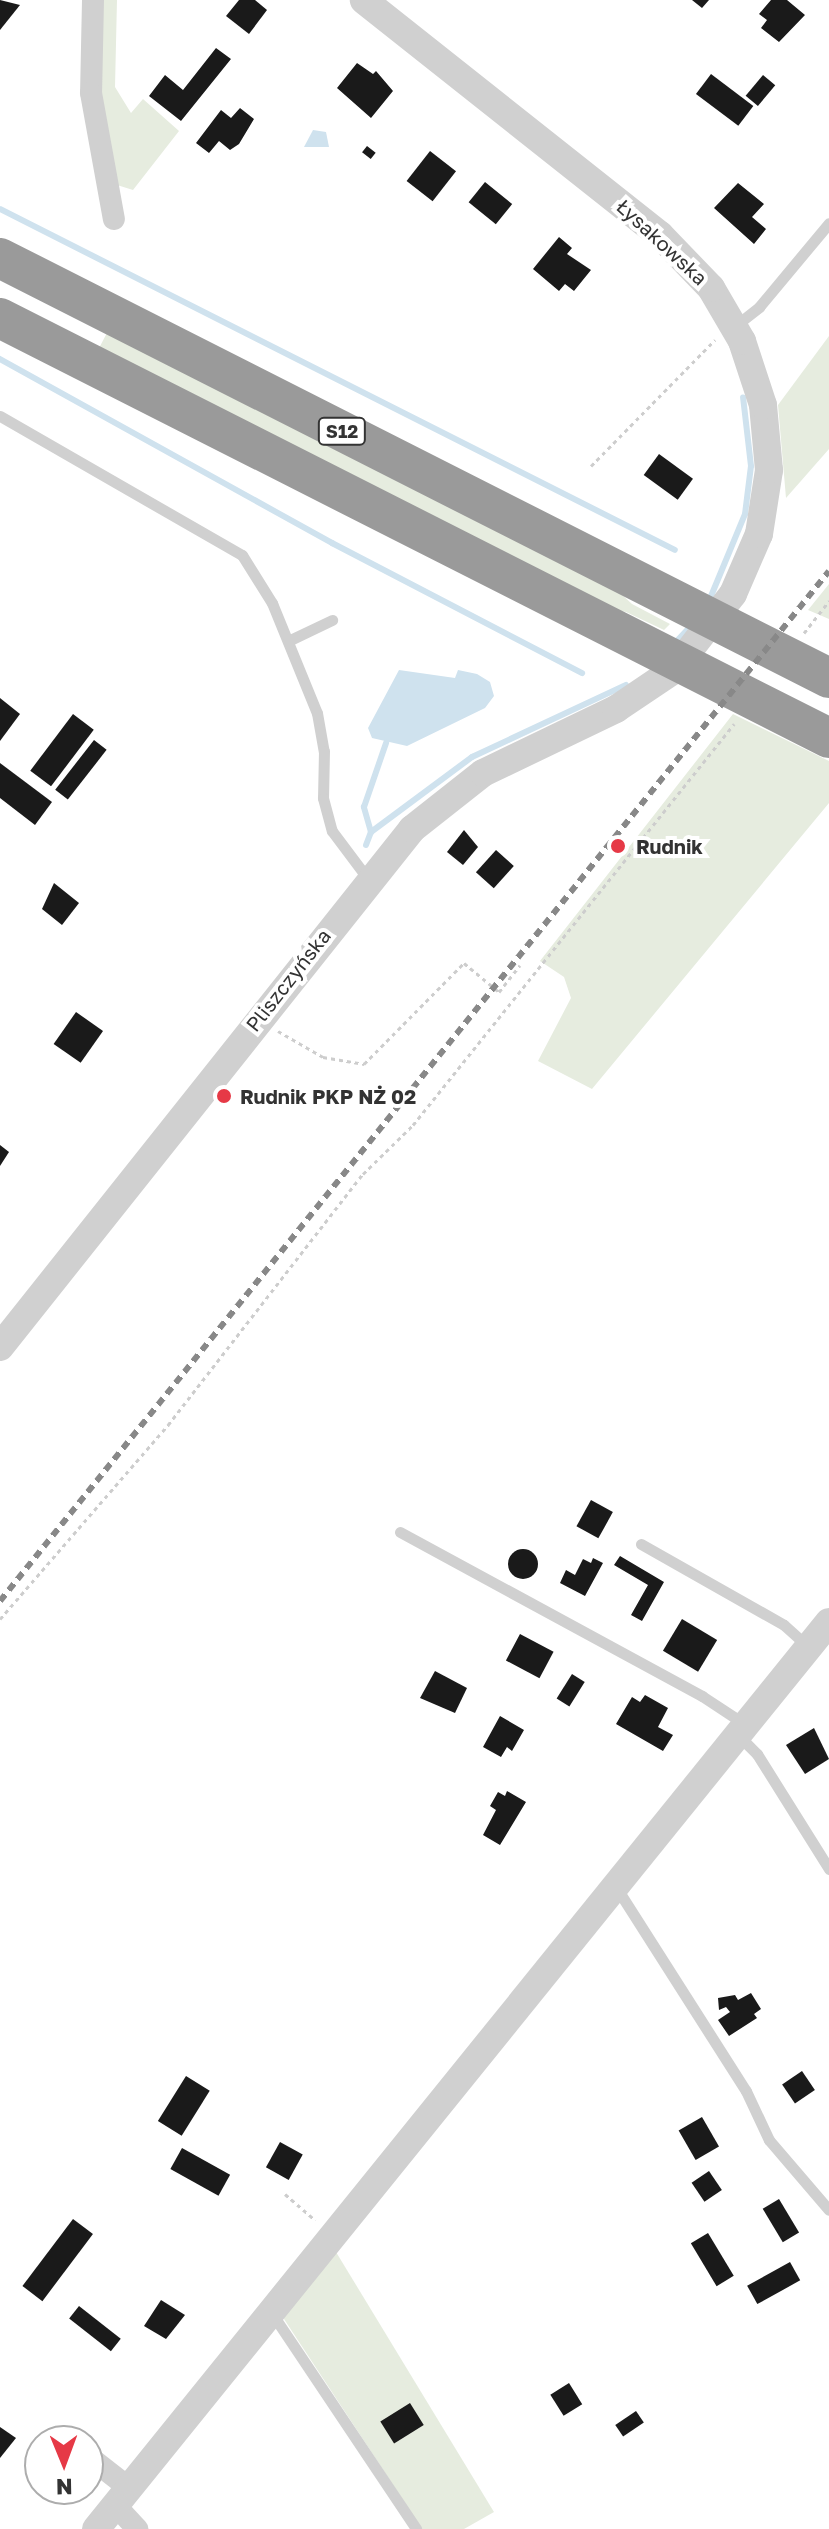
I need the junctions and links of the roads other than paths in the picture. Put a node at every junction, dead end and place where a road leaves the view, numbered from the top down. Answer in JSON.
{"nodes":[{"id":1,"x":93,"y":0,"type":"edge"},
{"id":2,"x":364,"y":0,"type":"edge"},
{"id":3,"x":114,"y":219,"type":"dead end"},
{"id":4,"x":829,"y":223,"type":"edge"},
{"id":5,"x":0,"y":258,"type":"edge"},
{"id":6,"x":0,"y":271,"type":"edge"},
{"id":7,"x":0,"y":306,"type":"edge"},
{"id":8,"x":112,"y":315,"type":"junction"},
{"id":9,"x":0,"y":318,"type":"edge"},
{"id":10,"x":735,"y":326,"type":"junction"},
{"id":11,"x":94,"y":365,"type":"junction"},
{"id":12,"x":0,"y":416,"type":"edge"},
{"id":13,"x":332,"y":620,"type":"dead end"},
{"id":14,"x":288,"y":641,"type":"junction"},
{"id":15,"x":813,"y":661,"type":"edge"},
{"id":16,"x":829,"y":738,"type":"edge"},
{"id":17,"x":368,"y":879,"type":"junction"},
{"id":18,"x":0,"y":1347,"type":"edge"},
{"id":19,"x":400,"y":1532,"type":"dead end"},
{"id":20,"x":641,"y":1544,"type":"dead end"},
{"id":21,"x":829,"y":1622,"type":"edge"},
{"id":22,"x":809,"y":1648,"type":"junction"},
{"id":23,"x":742,"y":1730,"type":"junction"},
{"id":24,"x":829,"y":1869,"type":"edge"},
{"id":25,"x":615,"y":1887,"type":"junction"},
{"id":26,"x":829,"y":2210,"type":"edge"},
{"id":27,"x":271,"y":2312,"type":"junction"},
{"id":28,"x":104,"y":2475,"type":"edge"},
{"id":29,"x":122,"y":2496,"type":"junction"},
{"id":30,"x":96,"y":2529,"type":"edge"},
{"id":31,"x":137,"y":2529,"type":"edge"},
{"id":32,"x":416,"y":2529,"type":"edge"}],
"edges":[{"from":1,"to":3,"type":"street"},
{"from":2,"to":10,"type":"street","name":"Łysakowska"},
{"from":4,"to":10,"type":"lane"},
{"from":5,"to":8,"type":"highway","number":"S12"},
{"from":6,"to":8,"type":"lane"},
{"from":7,"to":11,"type":"lane"},
{"from":8,"to":15,"type":"highway","number":"S12"},
{"from":9,"to":11,"type":"highway","number":"S12"},
{"from":10,"to":17,"type":"street","name":"Łysakowska"},
{"from":11,"to":16,"type":"highway","number":"S12"},
{"from":12,"to":14,"type":"lane"},
{"from":13,"to":14,"type":"lane"},
{"from":14,"to":17,"type":"lane"},
{"from":17,"to":18,"type":"street","name":"Pliszczyńska"},
{"from":19,"to":23,"type":"lane"},
{"from":20,"to":22,"type":"lane"},
{"from":21,"to":22,"type":"street"},
{"from":22,"to":23,"type":"street"},
{"from":23,"to":24,"type":"lane"},
{"from":23,"to":25,"type":"street"},
{"from":25,"to":26,"type":"lane"},
{"from":25,"to":27,"type":"street"},
{"from":27,"to":29,"type":"street"},
{"from":27,"to":32,"type":"lane"},
{"from":28,"to":29,"type":"street"},
{"from":29,"to":30,"type":"street"},
{"from":29,"to":31,"type":"street"}]}
